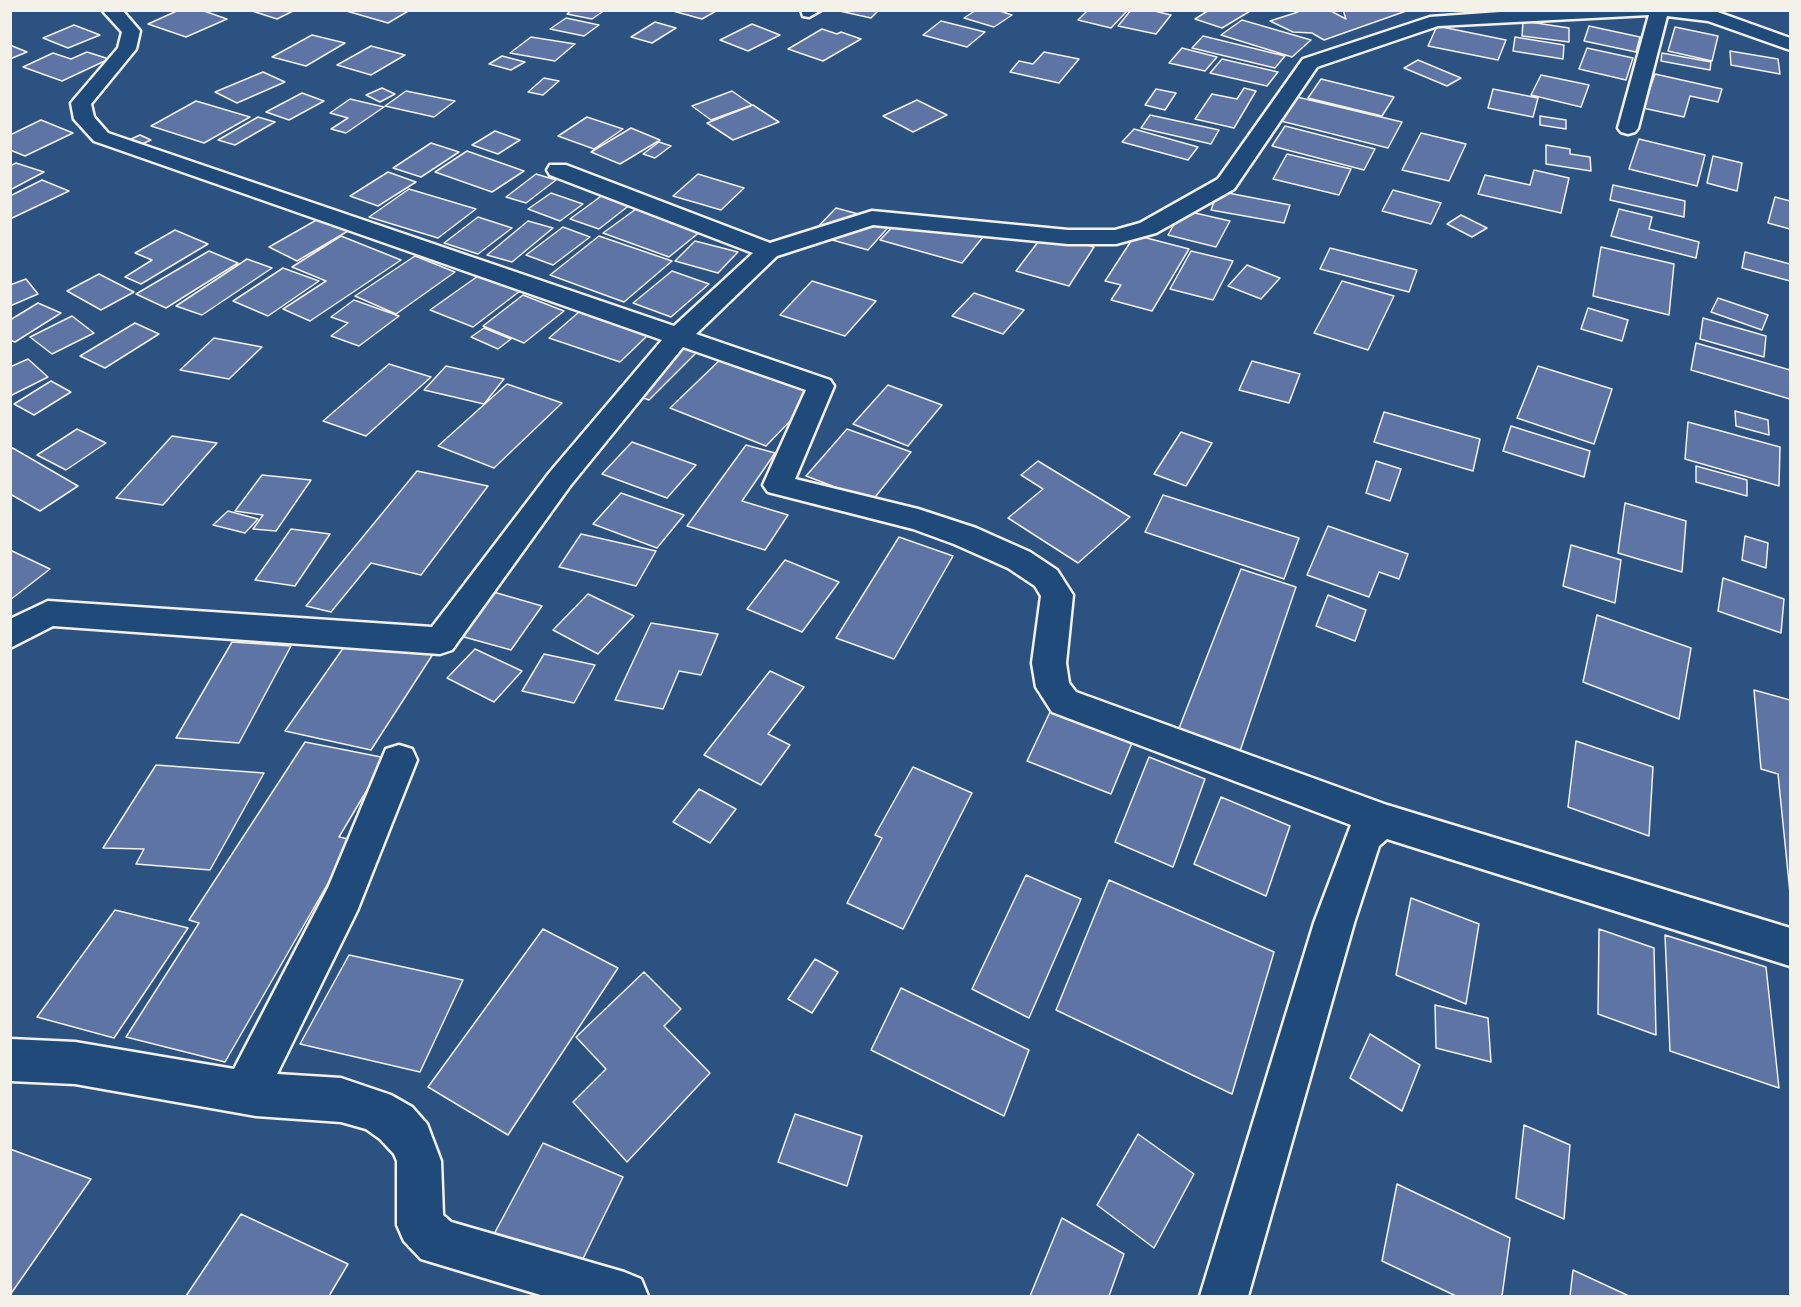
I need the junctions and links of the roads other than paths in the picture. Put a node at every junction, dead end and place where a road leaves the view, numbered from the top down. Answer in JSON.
{"nodes":[{"id":1,"x":111,"y":10,"type":"edge"},
{"id":2,"x":1637,"y":10,"type":"edge"},
{"id":3,"x":1652,"y":11,"type":"edge"},
{"id":4,"x":1433,"y":16,"type":"edge"},
{"id":5,"x":1791,"y":44,"type":"edge"},
{"id":6,"x":1628,"y":128,"type":"dead end"},
{"id":7,"x":558,"y":170,"type":"dead end"},
{"id":8,"x":769,"y":252,"type":"junction"},
{"id":9,"x":680,"y":335,"type":"junction"},
{"id":10,"x":10,"y":635,"type":"edge"},
{"id":11,"x":399,"y":760,"type":"dead end"},
{"id":12,"x":1387,"y":822,"type":"junction"},
{"id":13,"x":1791,"y":947,"type":"edge"},
{"id":14,"x":10,"y":1060,"type":"edge"},
{"id":15,"x":245,"y":1092,"type":"junction"},
{"id":16,"x":624,"y":1296,"type":"edge"},
{"id":17,"x":1224,"y":1296,"type":"edge"}],
"edges":[{"from":1,"to":9,"type":"street"},
{"from":2,"to":4,"type":"street"},
{"from":3,"to":5,"type":"street"},
{"from":3,"to":6,"type":"street"},
{"from":4,"to":8,"type":"street"},
{"from":7,"to":8,"type":"street"},
{"from":8,"to":9,"type":"street"},
{"from":9,"to":10,"type":"street"},
{"from":9,"to":12,"type":"street"},
{"from":11,"to":15,"type":"street"},
{"from":12,"to":13,"type":"street"},
{"from":12,"to":17,"type":"street"},
{"from":14,"to":15,"type":"street"},
{"from":15,"to":16,"type":"street"}]}
